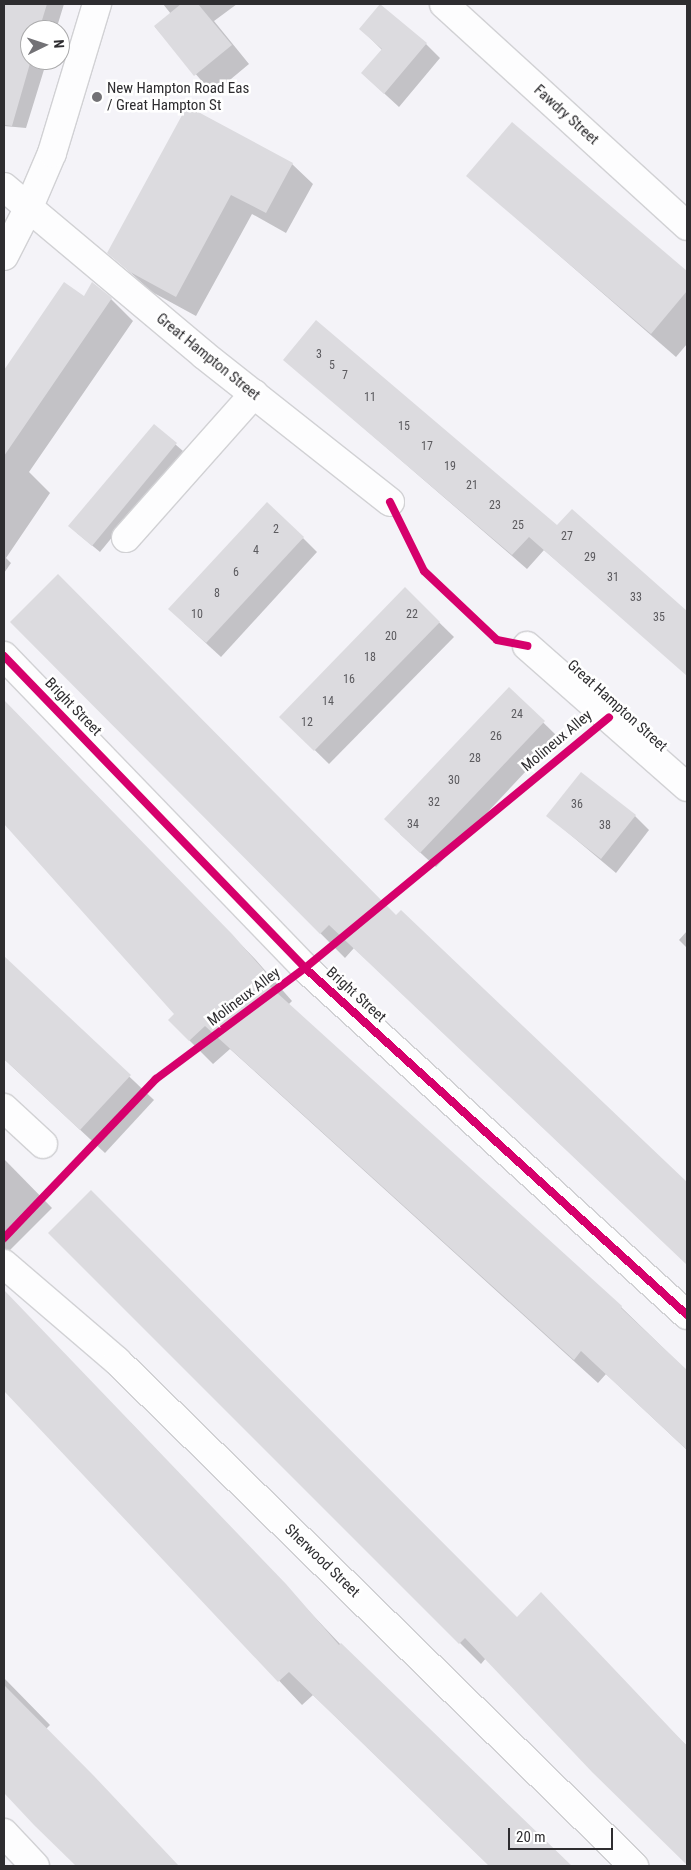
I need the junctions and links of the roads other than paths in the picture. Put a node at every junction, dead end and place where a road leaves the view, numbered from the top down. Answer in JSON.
{"nodes":[{"id":1,"x":97,"y":4,"type":"edge"},
{"id":2,"x":444,"y":4,"type":"edge"},
{"id":3,"x":4,"y":187,"type":"edge"},
{"id":4,"x":28,"y":209,"type":"junction"},
{"id":5,"x":687,"y":226,"type":"edge"},
{"id":6,"x":4,"y":256,"type":"edge"},
{"id":7,"x":254,"y":394,"type":"junction"},
{"id":8,"x":390,"y":502,"type":"dead end"},
{"id":9,"x":126,"y":538,"type":"dead end"},
{"id":10,"x":527,"y":646,"type":"dead end"},
{"id":11,"x":4,"y":656,"type":"edge"},
{"id":12,"x":687,"y":788,"type":"edge"},
{"id":13,"x":4,"y":1108,"type":"edge"},
{"id":14,"x":43,"y":1144,"type":"dead end"},
{"id":15,"x":4,"y":1264,"type":"edge"},
{"id":16,"x":687,"y":1315,"type":"edge"},
{"id":17,"x":4,"y":1833,"type":"edge"},
{"id":18,"x":35,"y":1866,"type":"edge"},
{"id":19,"x":634,"y":1866,"type":"edge"}],
"edges":[{"from":1,"to":4,"type":"street"},
{"from":2,"to":5,"type":"street","name":"Fawdry Street"},
{"from":3,"to":4,"type":"street","name":"Great Hampton Street"},
{"from":4,"to":6,"type":"street"},
{"from":4,"to":7,"type":"street","name":"Great Hampton Street"},
{"from":7,"to":8,"type":"street","name":"Great Hampton Street"},
{"from":7,"to":9,"type":"street"},
{"from":10,"to":12,"type":"street","name":"Great Hampton Street"},
{"from":11,"to":16,"type":"street","name":"Bright Street"},
{"from":13,"to":14,"type":"street"},
{"from":15,"to":19,"type":"street","name":"Sherwood Street"},
{"from":17,"to":18,"type":"street"}]}
